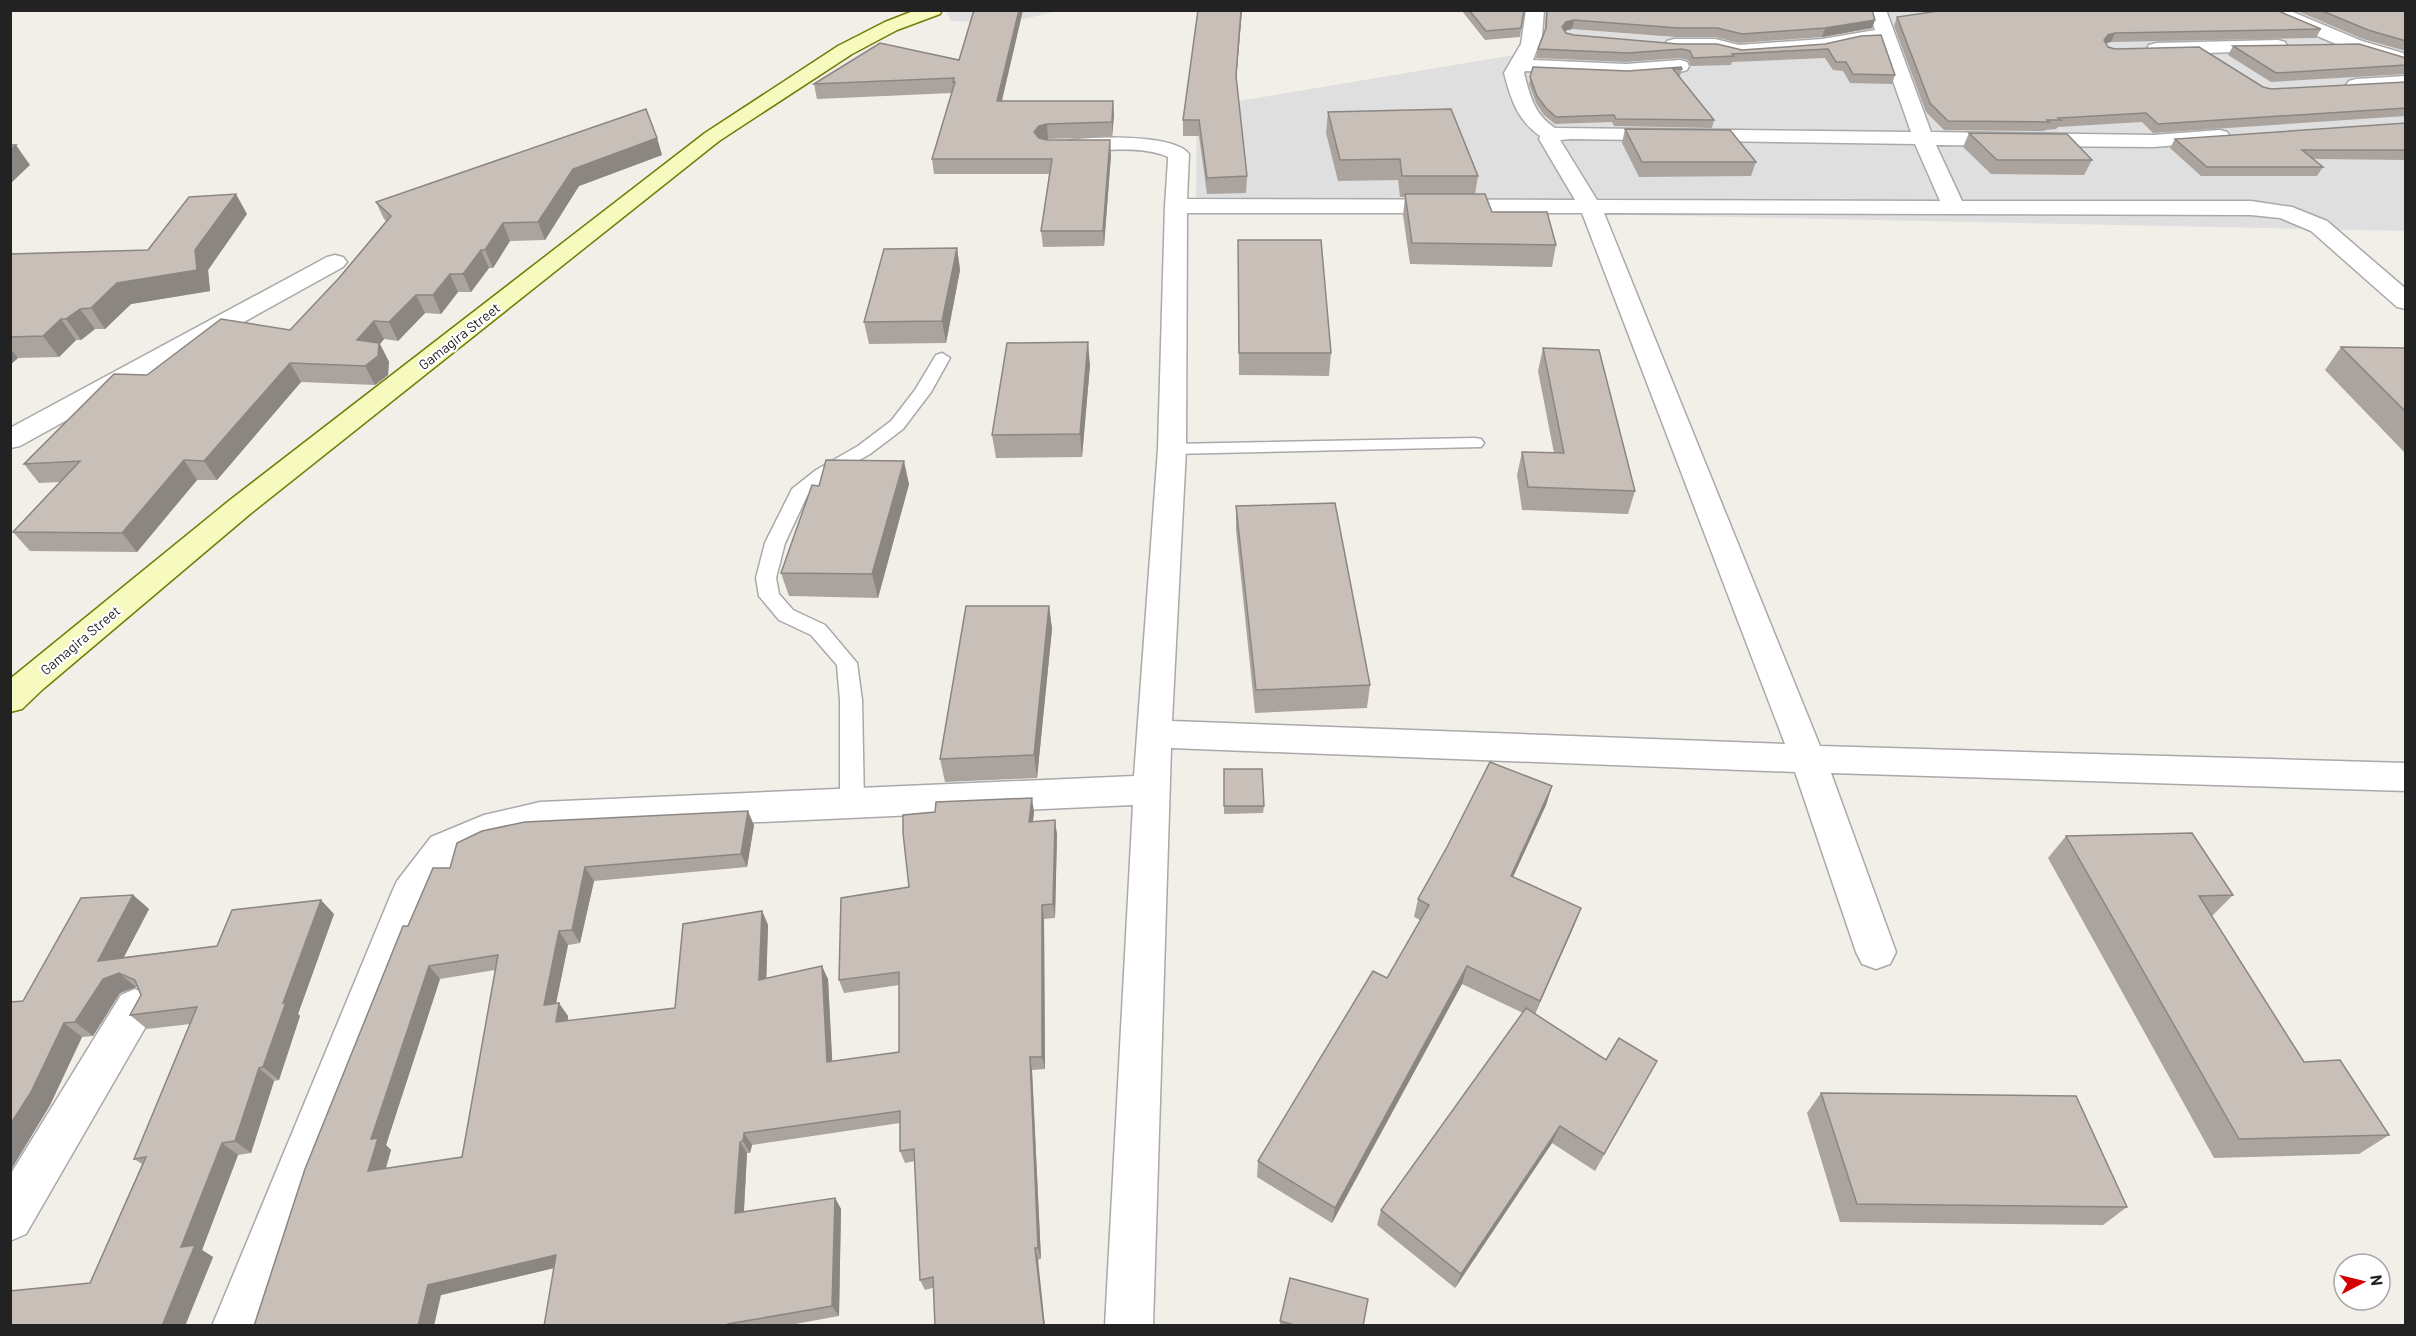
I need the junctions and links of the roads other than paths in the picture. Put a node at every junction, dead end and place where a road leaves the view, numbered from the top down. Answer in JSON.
{"nodes":[{"id":1,"x":934,"y":10,"type":"edge"},
{"id":2,"x":1535,"y":10,"type":"edge"},
{"id":3,"x":2271,"y":10,"type":"edge"},
{"id":4,"x":1902,"y":18,"type":"edge"},
{"id":5,"x":1881,"y":22,"type":"edge"},
{"id":6,"x":1653,"y":43,"type":"edge"},
{"id":7,"x":2355,"y":45,"type":"junction"},
{"id":8,"x":2199,"y":48,"type":"junction"},
{"id":9,"x":2133,"y":50,"type":"edge"},
{"id":10,"x":2406,"y":60,"type":"edge"},
{"id":11,"x":1521,"y":65,"type":"junction"},
{"id":12,"x":1680,"y":66,"type":"edge"},
{"id":13,"x":2228,"y":67,"type":"edge"},
{"id":14,"x":2406,"y":82,"type":"edge"},
{"id":15,"x":2338,"y":86,"type":"edge"},
{"id":16,"x":1551,"y":134,"type":"junction"},
{"id":17,"x":2243,"y":135,"type":"edge"},
{"id":18,"x":1923,"y":138,"type":"junction"},
{"id":19,"x":1048,"y":147,"type":"edge"},
{"id":20,"x":1176,"y":206,"type":"junction"},
{"id":21,"x":1590,"y":206,"type":"junction"},
{"id":22,"x":1954,"y":207,"type":"junction"},
{"id":23,"x":335,"y":262,"type":"dead end"},
{"id":24,"x":2406,"y":302,"type":"edge"},
{"id":25,"x":942,"y":358,"type":"dead end"},
{"id":26,"x":15,"y":434,"type":"edge"},
{"id":27,"x":1475,"y":443,"type":"dead end"},
{"id":28,"x":1172,"y":449,"type":"junction"},
{"id":29,"x":10,"y":700,"type":"edge"},
{"id":30,"x":1154,"y":734,"type":"junction"},
{"id":31,"x":1808,"y":759,"type":"junction"},
{"id":32,"x":2406,"y":777,"type":"edge"},
{"id":33,"x":1151,"y":790,"type":"junction"},
{"id":34,"x":852,"y":804,"type":"junction"},
{"id":35,"x":1876,"y":952,"type":"dead end"},
{"id":36,"x":135,"y":1008,"type":"edge"},
{"id":37,"x":10,"y":1218,"type":"edge"},
{"id":38,"x":236,"y":1326,"type":"edge"},
{"id":39,"x":1129,"y":1326,"type":"edge"}],
"edges":[{"from":1,"to":29,"type":"street","name":"Gamagira Street"},
{"from":2,"to":11,"type":"street"},
{"from":3,"to":7,"type":"street"},
{"from":4,"to":5,"type":"street"},
{"from":5,"to":6,"type":"street"},
{"from":5,"to":18,"type":"street"},
{"from":7,"to":8,"type":"street"},
{"from":7,"to":10,"type":"street"},
{"from":8,"to":9,"type":"street"},
{"from":8,"to":13,"type":"street"},
{"from":11,"to":12,"type":"street"},
{"from":11,"to":16,"type":"street"},
{"from":14,"to":15,"type":"street"},
{"from":16,"to":18,"type":"street"},
{"from":16,"to":21,"type":"street"},
{"from":17,"to":18,"type":"street"},
{"from":18,"to":22,"type":"street"},
{"from":19,"to":20,"type":"street"},
{"from":20,"to":21,"type":"street"},
{"from":20,"to":28,"type":"street"},
{"from":21,"to":22,"type":"street"},
{"from":21,"to":31,"type":"street"},
{"from":22,"to":24,"type":"street"},
{"from":23,"to":26,"type":"street"},
{"from":25,"to":34,"type":"lane"},
{"from":27,"to":28,"type":"lane"},
{"from":28,"to":30,"type":"street"},
{"from":30,"to":31,"type":"street"},
{"from":30,"to":33,"type":"street"},
{"from":31,"to":32,"type":"street"},
{"from":31,"to":35,"type":"street"},
{"from":33,"to":34,"type":"street"},
{"from":33,"to":39,"type":"street"},
{"from":34,"to":38,"type":"street"},
{"from":36,"to":37,"type":"street"}]}
